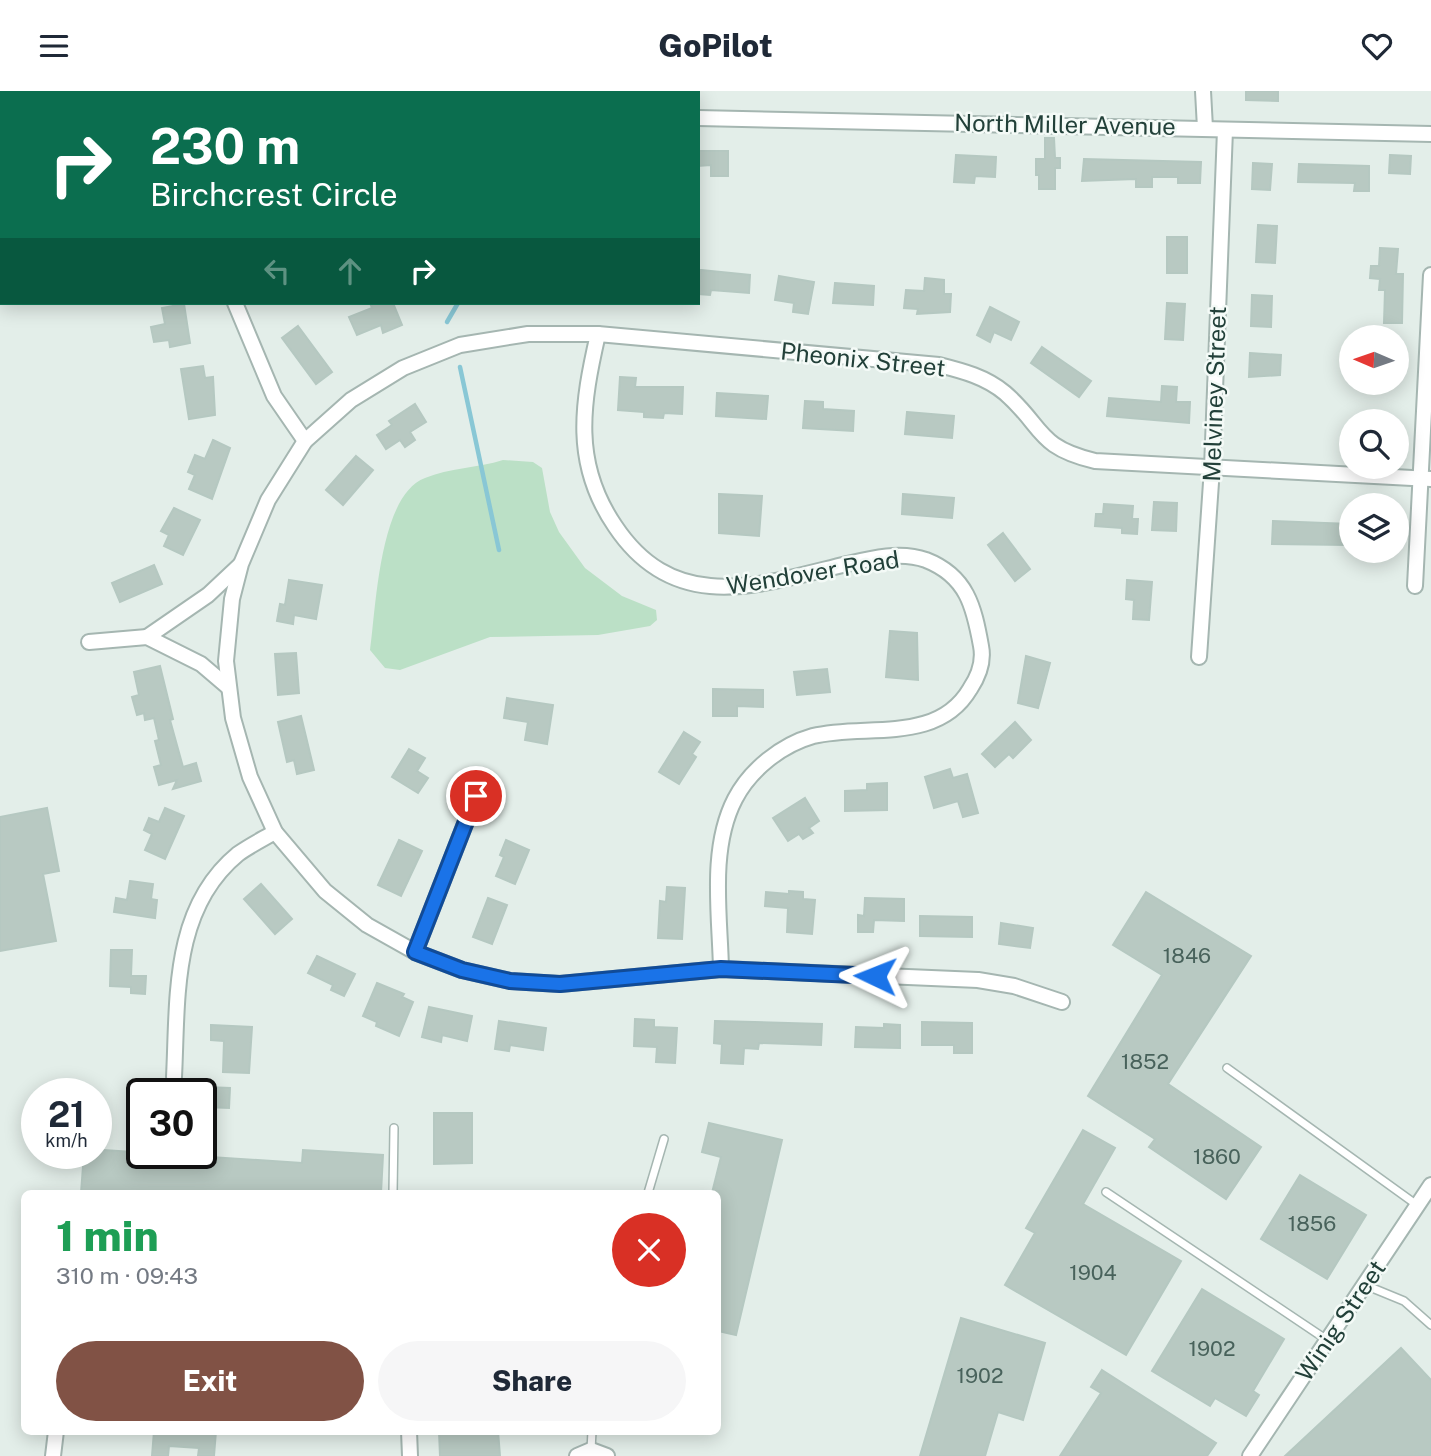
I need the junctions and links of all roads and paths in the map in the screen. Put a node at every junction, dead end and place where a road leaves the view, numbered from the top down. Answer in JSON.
{"nodes":[{"id":1,"x":1203,"y":91,"type":"edge"},
{"id":2,"x":700,"y":118,"type":"edge"},
{"id":3,"x":1205,"y":128,"type":"junction"},
{"id":4,"x":1225,"y":130,"type":"junction"},
{"id":5,"x":1431,"y":134,"type":"edge"},
{"id":6,"x":1431,"y":275,"type":"edge"},
{"id":7,"x":236,"y":305,"type":"edge"},
{"id":8,"x":598,"y":334,"type":"junction"},
{"id":9,"x":305,"y":441,"type":"junction"},
{"id":10,"x":1212,"y":468,"type":"junction"},
{"id":11,"x":1426,"y":479,"type":"edge"},
{"id":12,"x":241,"y":564,"type":"junction"},
{"id":13,"x":1415,"y":586,"type":"dead end"},
{"id":14,"x":147,"y":637,"type":"junction"},
{"id":15,"x":89,"y":642,"type":"dead end"},
{"id":16,"x":1199,"y":657,"type":"dead end"},
{"id":17,"x":228,"y":687,"type":"junction"},
{"id":18,"x":476,"y":796,"type":"dead end"},
{"id":19,"x":275,"y":832,"type":"junction"},
{"id":20,"x":415,"y":952,"type":"junction"},
{"id":21,"x":721,"y":969,"type":"junction"},
{"id":22,"x":1062,"y":1002,"type":"dead end"},
{"id":23,"x":1227,"y":1068,"type":"dead end"},
{"id":24,"x":174,"y":1077,"type":"dead end"},
{"id":25,"x":394,"y":1128,"type":"dead end"},
{"id":26,"x":664,"y":1139,"type":"dead end"},
{"id":27,"x":1431,"y":1185,"type":"edge"},
{"id":28,"x":393,"y":1190,"type":"edge"},
{"id":29,"x":650,"y":1190,"type":"edge"},
{"id":30,"x":1106,"y":1192,"type":"dead end"},
{"id":31,"x":1418,"y":1206,"type":"junction"},
{"id":32,"x":1364,"y":1285,"type":"junction"},
{"id":33,"x":1431,"y":1325,"type":"edge"},
{"id":34,"x":1327,"y":1341,"type":"junction"},
{"id":35,"x":56,"y":1435,"type":"edge"},
{"id":36,"x":409,"y":1435,"type":"edge"},
{"id":37,"x":591,"y":1435,"type":"edge"},
{"id":38,"x":584,"y":1453,"type":"edge"},
{"id":39,"x":53,"y":1456,"type":"edge"},
{"id":40,"x":410,"y":1456,"type":"edge"},
{"id":41,"x":607,"y":1456,"type":"edge"},
{"id":42,"x":1250,"y":1456,"type":"edge"}],
"edges":[{"from":1,"to":3,"type":"street"},
{"from":2,"to":3,"type":"street","name":"North Miller Avenue"},
{"from":3,"to":4,"type":"street","name":"North Miller Avenue"},
{"from":4,"to":5,"type":"street","name":"North Miller Avenue"},
{"from":4,"to":10,"type":"street","name":"Melviney Street"},
{"from":6,"to":11,"type":"street"},
{"from":7,"to":9,"type":"street"},
{"from":8,"to":9,"type":"street","name":"Pheonix Street"},
{"from":8,"to":10,"type":"street","name":"Pheonix Street"},
{"from":8,"to":21,"type":"street","name":"Wendover Road"},
{"from":9,"to":12,"type":"street","name":"Pheonix Street"},
{"from":10,"to":11,"type":"street","name":"Pheonix Street"},
{"from":10,"to":16,"type":"street","name":"Melviney Street"},
{"from":11,"to":13,"type":"street"},
{"from":12,"to":14,"type":"street"},
{"from":12,"to":17,"type":"street"},
{"from":14,"to":15,"type":"street"},
{"from":14,"to":17,"type":"street"},
{"from":17,"to":19,"type":"street"},
{"from":18,"to":20,"type":"street"},
{"from":19,"to":20,"type":"street"},
{"from":19,"to":24,"type":"street"},
{"from":20,"to":21,"type":"street"},
{"from":21,"to":22,"type":"street"},
{"from":23,"to":31,"type":"lane"},
{"from":25,"to":28,"type":"lane"},
{"from":26,"to":29,"type":"lane"},
{"from":27,"to":31,"type":"street","name":"Winig Street"},
{"from":30,"to":34,"type":"lane"},
{"from":31,"to":32,"type":"street","name":"Winig Street"},
{"from":32,"to":33,"type":"lane"},
{"from":32,"to":34,"type":"street","name":"Winig Street"},
{"from":34,"to":42,"type":"street","name":"Winig Street"},
{"from":35,"to":39,"type":"street"},
{"from":36,"to":40,"type":"street"},
{"from":37,"to":38,"type":"lane"},
{"from":38,"to":41,"type":"street"}]}
